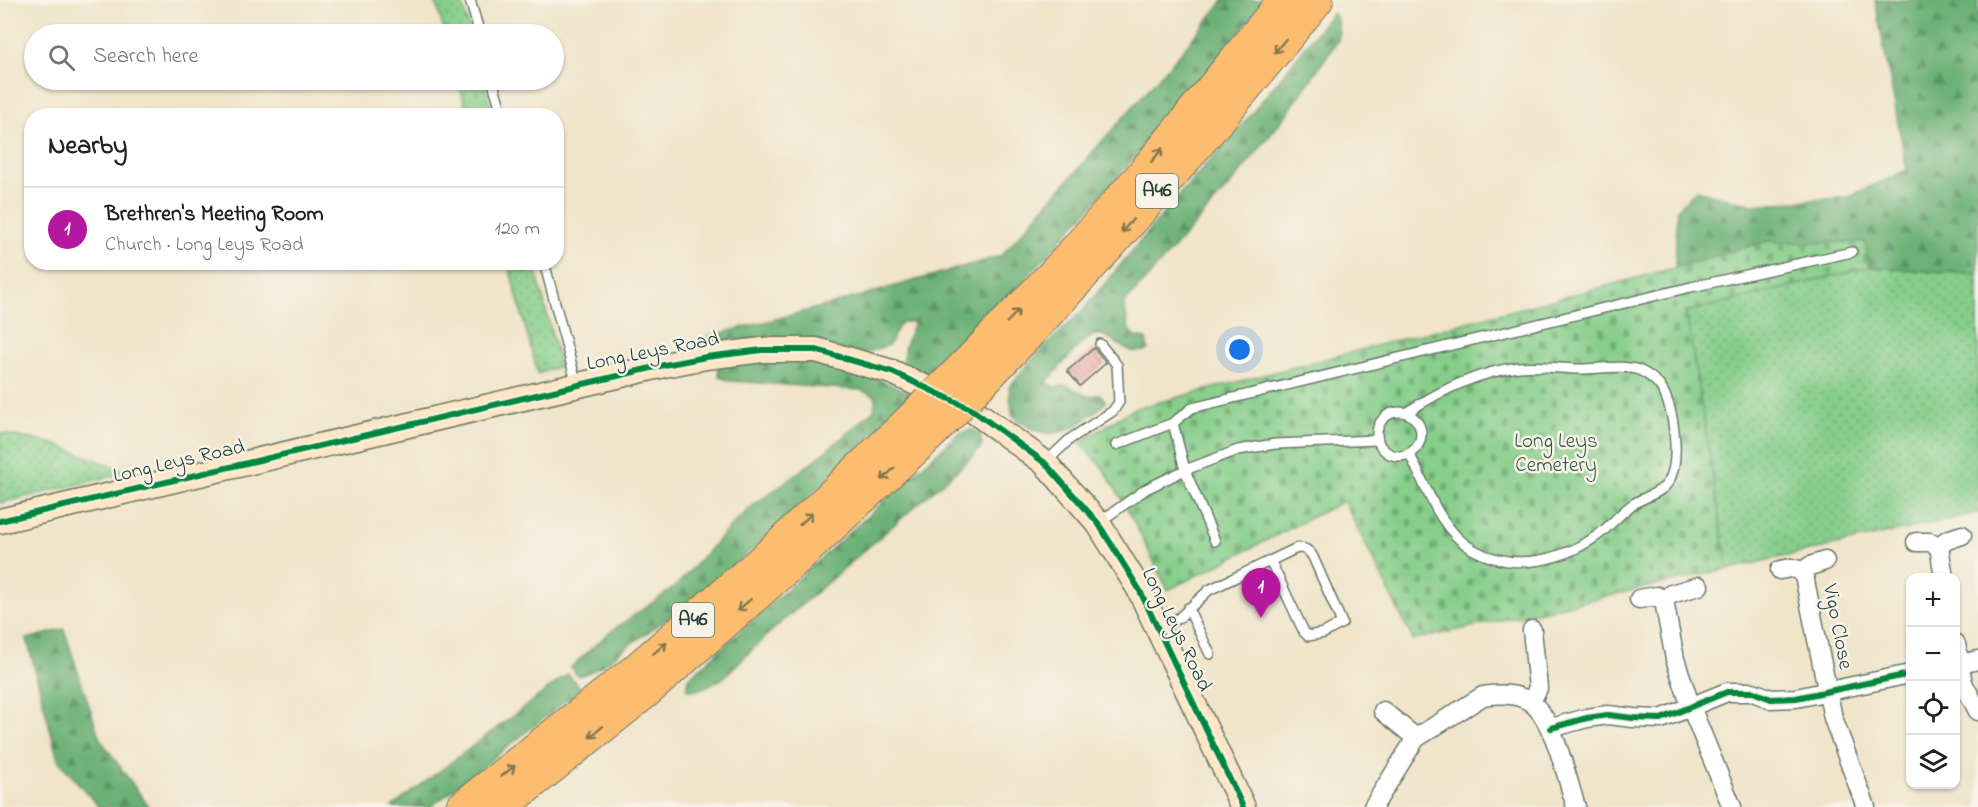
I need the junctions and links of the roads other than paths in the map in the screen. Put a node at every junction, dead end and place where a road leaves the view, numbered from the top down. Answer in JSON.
{"nodes":[{"id":1,"x":470,"y":0,"type":"edge"},
{"id":2,"x":1284,"y":0,"type":"edge"},
{"id":3,"x":1317,"y":0,"type":"edge"},
{"id":4,"x":477,"y":24,"type":"edge"},
{"id":5,"x":495,"y":90,"type":"edge"},
{"id":6,"x":500,"y":108,"type":"edge"},
{"id":7,"x":1852,"y":252,"type":"dead end"},
{"id":8,"x":546,"y":270,"type":"edge"},
{"id":9,"x":1100,"y":344,"type":"dead end"},
{"id":10,"x":981,"y":366,"type":"junction"},
{"id":11,"x":577,"y":385,"type":"junction"},
{"id":12,"x":1406,"y":413,"type":"junction"},
{"id":13,"x":1173,"y":423,"type":"junction"},
{"id":14,"x":921,"y":426,"type":"junction"},
{"id":15,"x":1377,"y":440,"type":"junction"},
{"id":16,"x":1116,"y":445,"type":"dead end"},
{"id":17,"x":1409,"y":453,"type":"junction"},
{"id":18,"x":1045,"y":463,"type":"junction"},
{"id":19,"x":1185,"y":470,"type":"junction"},
{"id":20,"x":0,"y":521,"type":"edge"},
{"id":21,"x":1098,"y":523,"type":"junction"},
{"id":22,"x":1962,"y":535,"type":"dead end"},
{"id":23,"x":1215,"y":541,"type":"dead end"},
{"id":24,"x":1916,"y":542,"type":"dead end"},
{"id":25,"x":1939,"y":546,"type":"junction"},
{"id":26,"x":1825,"y":561,"type":"dead end"},
{"id":27,"x":1270,"y":562,"type":"junction"},
{"id":28,"x":1780,"y":570,"type":"dead end"},
{"id":29,"x":1803,"y":571,"type":"junction"},
{"id":30,"x":1943,"y":573,"type":"edge"},
{"id":31,"x":1699,"y":585,"type":"dead end"},
{"id":32,"x":1639,"y":599,"type":"dead end"},
{"id":33,"x":1664,"y":601,"type":"junction"},
{"id":34,"x":1188,"y":608,"type":"junction"},
{"id":35,"x":1158,"y":628,"type":"junction"},
{"id":36,"x":1532,"y":630,"type":"dead end"},
{"id":37,"x":1210,"y":654,"type":"dead end"},
{"id":38,"x":1978,"y":660,"type":"edge"},
{"id":39,"x":1960,"y":663,"type":"edge"},
{"id":40,"x":1960,"y":674,"type":"edge"},
{"id":41,"x":1906,"y":675,"type":"edge"},
{"id":42,"x":1827,"y":691,"type":"junction"},
{"id":43,"x":1531,"y":702,"type":"junction"},
{"id":44,"x":1691,"y":707,"type":"junction"},
{"id":45,"x":1383,"y":711,"type":"dead end"},
{"id":46,"x":1978,"y":711,"type":"edge"},
{"id":47,"x":1551,"y":728,"type":"junction"},
{"id":48,"x":1416,"y":738,"type":"junction"},
{"id":49,"x":462,"y":807,"type":"edge"},
{"id":50,"x":502,"y":807,"type":"edge"},
{"id":51,"x":1243,"y":807,"type":"edge"},
{"id":52,"x":1373,"y":807,"type":"edge"},
{"id":53,"x":1576,"y":807,"type":"edge"},
{"id":54,"x":1732,"y":807,"type":"edge"},
{"id":55,"x":1866,"y":807,"type":"edge"}],
"edges":[{"from":1,"to":4,"type":"lane"},
{"from":10,"to":2,"type":"highway","number":"A46","one_way":true},
{"from":3,"to":10,"type":"highway","number":"A46","one_way":true},
{"from":5,"to":6,"type":"lane"},
{"from":7,"to":13,"type":"lane"},
{"from":8,"to":11,"type":"lane"},
{"from":9,"to":18,"type":"lane"},
{"from":10,"to":14,"type":"highway","number":"A46","bridge":true},
{"from":11,"to":18,"type":"street","name":"Long Leys Road"},
{"from":11,"to":20,"type":"street","name":"Long Leys Road"},
{"from":12,"to":15,"type":"lane"},
{"from":12,"to":17,"type":"lane"},
{"from":12,"to":17,"type":"lane"},
{"from":13,"to":16,"type":"lane"},
{"from":13,"to":19,"type":"lane"},
{"from":49,"to":14,"type":"highway","number":"A46","one_way":true},
{"from":14,"to":50,"type":"highway","number":"A46","one_way":true},
{"from":15,"to":17,"type":"lane"},
{"from":15,"to":19,"type":"lane"},
{"from":18,"to":21,"type":"street","name":"Long Leys Road"},
{"from":19,"to":21,"type":"lane"},
{"from":19,"to":23,"type":"lane"},
{"from":21,"to":35,"type":"street","name":"Long Leys Road"},
{"from":22,"to":25,"type":"street"},
{"from":24,"to":25,"type":"street"},
{"from":25,"to":30,"type":"street"},
{"from":26,"to":29,"type":"street","name":"Vigo Close"},
{"from":27,"to":27,"type":"lane"},
{"from":27,"to":34,"type":"lane"},
{"from":28,"to":29,"type":"street","name":"Vigo Close"},
{"from":29,"to":42,"type":"street","name":"Vigo Close"},
{"from":31,"to":33,"type":"street"},
{"from":32,"to":33,"type":"street"},
{"from":33,"to":44,"type":"street"},
{"from":34,"to":35,"type":"lane"},
{"from":34,"to":37,"type":"lane"},
{"from":35,"to":51,"type":"street","name":"Long Leys Road"},
{"from":36,"to":43,"type":"street"},
{"from":38,"to":39,"type":"street"},
{"from":40,"to":46,"type":"street"},
{"from":41,"to":42,"type":"street"},
{"from":42,"to":44,"type":"street"},
{"from":42,"to":55,"type":"street","name":"Vigo Close"},
{"from":43,"to":47,"type":"street"},
{"from":43,"to":48,"type":"street"},
{"from":44,"to":47,"type":"street"},
{"from":44,"to":54,"type":"street"},
{"from":45,"to":48,"type":"street"},
{"from":47,"to":53,"type":"street"},
{"from":48,"to":52,"type":"street"}]}
